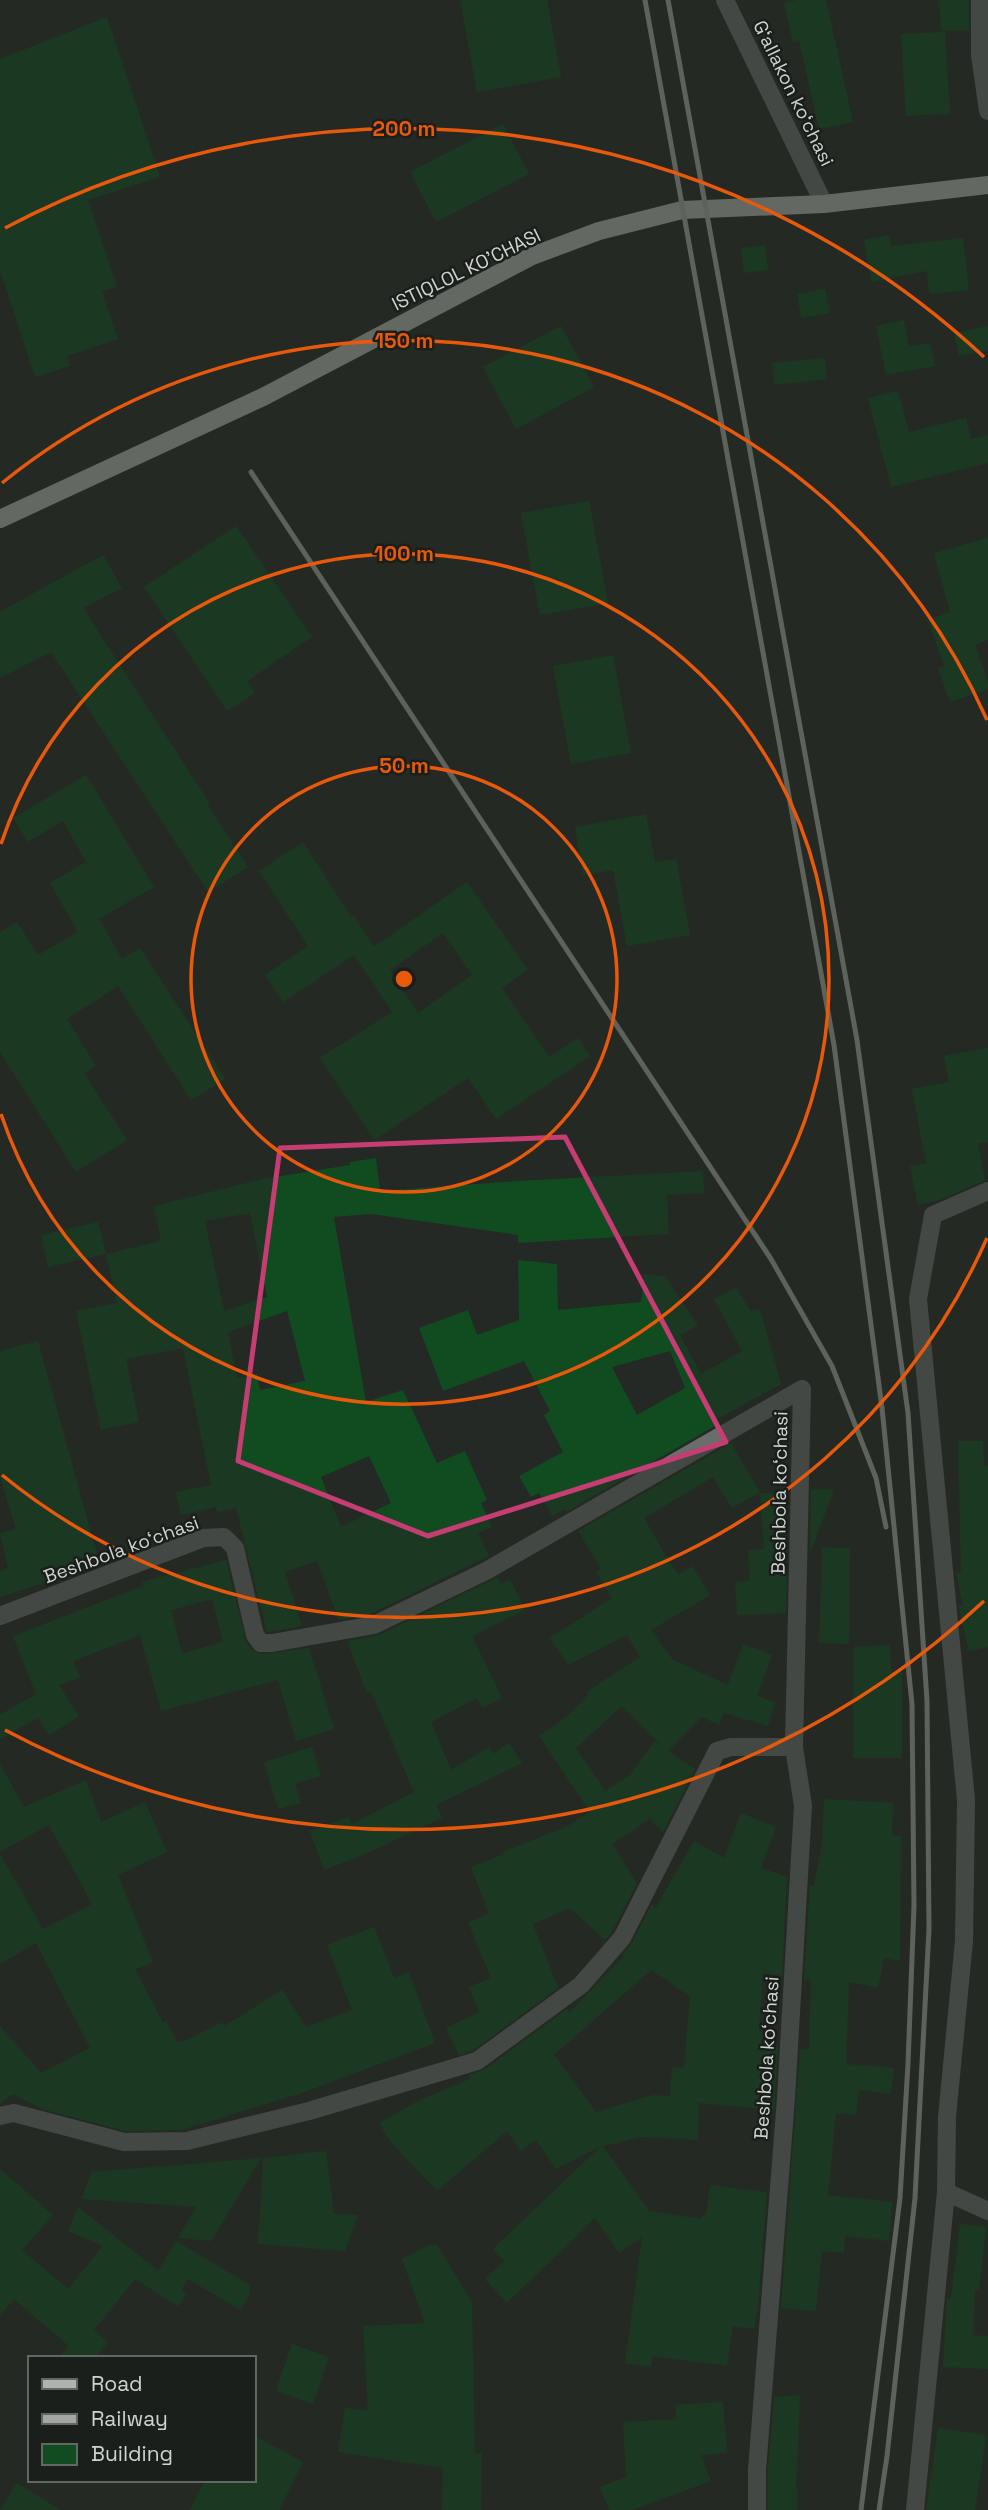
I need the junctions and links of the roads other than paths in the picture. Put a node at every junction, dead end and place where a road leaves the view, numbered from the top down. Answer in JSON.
{"nodes":[{"id":1,"x":725,"y":0,"type":"edge"},
{"id":2,"x":980,"y":0,"type":"edge"},
{"id":3,"x":988,"y":111,"type":"edge"},
{"id":4,"x":988,"y":185,"type":"edge"},
{"id":5,"x":824,"y":204,"type":"junction"},
{"id":6,"x":0,"y":519,"type":"edge"},
{"id":7,"x":988,"y":1191,"type":"edge"},
{"id":8,"x":0,"y":1616,"type":"edge"},
{"id":9,"x":794,"y":1747,"type":"junction"},
{"id":10,"x":0,"y":2116,"type":"edge"},
{"id":11,"x":946,"y":2192,"type":"junction"},
{"id":12,"x":988,"y":2211,"type":"edge"},
{"id":13,"x":757,"y":2510,"type":"edge"},
{"id":14,"x":915,"y":2510,"type":"edge"}],
"edges":[{"from":1,"to":5,"type":"street","name":"Gʻallakon koʻchasi"},
{"from":2,"to":3,"type":"street"},
{"from":4,"to":5,"type":"main road","name":"ISTIQLOL KO'CHASI"},
{"from":5,"to":6,"type":"main road","name":"ISTIQLOL KO'CHASI"},
{"from":7,"to":11,"type":"street"},
{"from":8,"to":9,"type":"street","name":"Beshbola koʻchasi"},
{"from":9,"to":10,"type":"street"},
{"from":9,"to":13,"type":"street","name":"Beshbola koʻchasi"},
{"from":11,"to":12,"type":"street"},
{"from":11,"to":14,"type":"street"}]}
